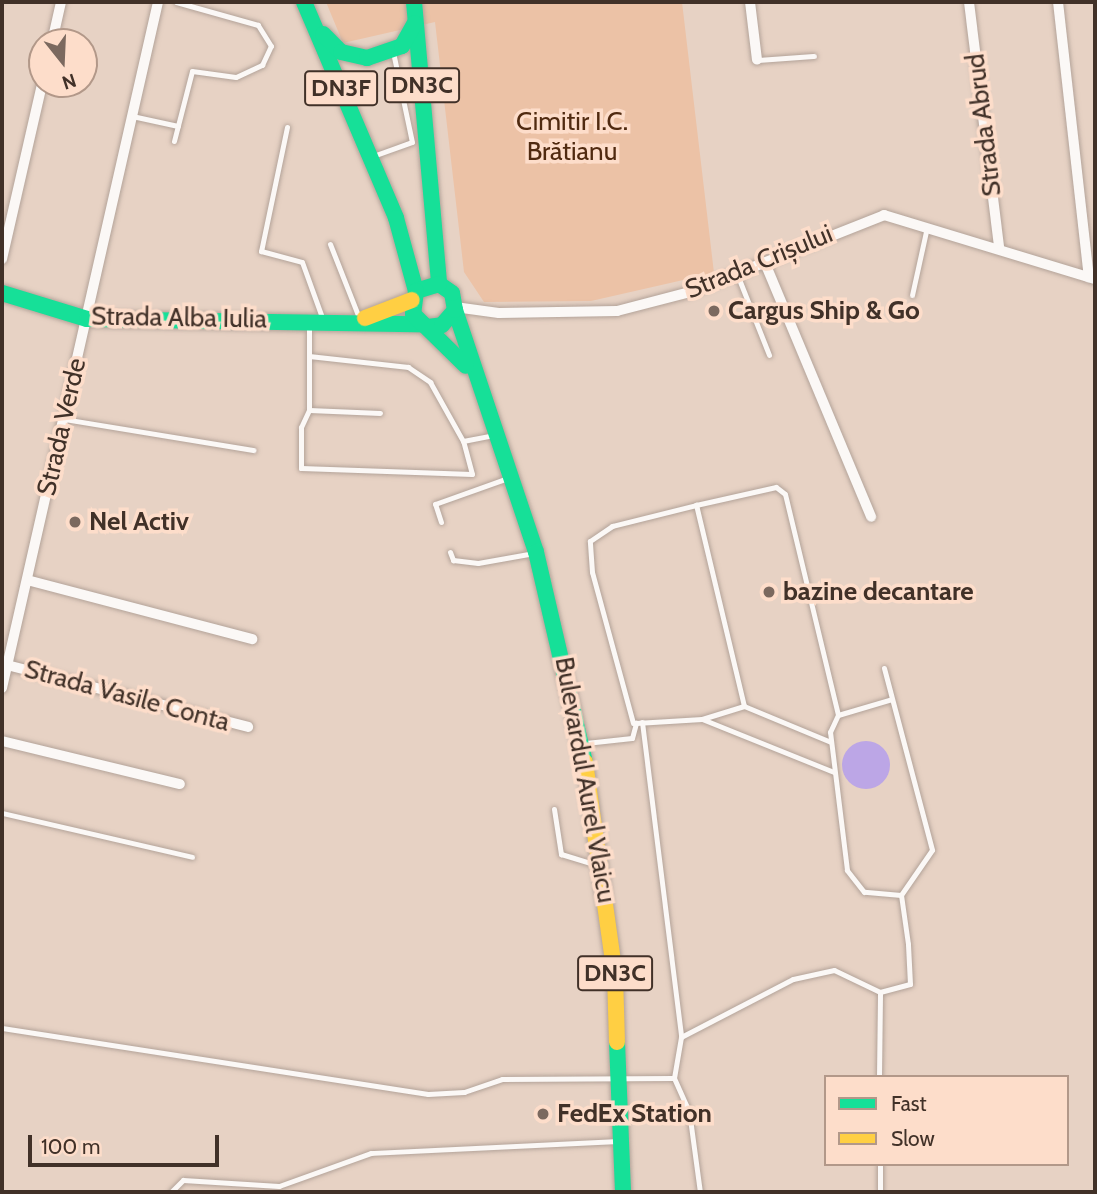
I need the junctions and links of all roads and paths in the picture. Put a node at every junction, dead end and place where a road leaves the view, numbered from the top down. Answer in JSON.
{"nodes":[{"id":1,"x":61,"y":2,"type":"edge"},
{"id":2,"x":158,"y":2,"type":"edge"},
{"id":3,"x":176,"y":2,"type":"edge"},
{"id":4,"x":414,"y":2,"type":"edge"},
{"id":5,"x":750,"y":2,"type":"edge"},
{"id":6,"x":969,"y":2,"type":"edge"},
{"id":7,"x":1058,"y":2,"type":"edge"},
{"id":8,"x":307,"y":9,"type":"edge"},
{"id":9,"x":415,"y":23,"type":"junction"},
{"id":10,"x":55,"y":28,"type":"edge"},
{"id":11,"x":393,"y":52,"type":"junction"},
{"id":12,"x":814,"y":56,"type":"dead end"},
{"id":13,"x":757,"y":60,"type":"joint"},
{"id":14,"x":39,"y":98,"type":"edge"},
{"id":15,"x":132,"y":116,"type":"junction"},
{"id":16,"x":178,"y":126,"type":"junction"},
{"id":17,"x":287,"y":127,"type":"dead end"},
{"id":18,"x":174,"y":141,"type":"dead end"},
{"id":19,"x":412,"y":142,"type":"junction"},
{"id":20,"x":428,"y":146,"type":"junction"},
{"id":21,"x":371,"y":158,"type":"junction"},
{"id":22,"x":436,"y":213,"type":"junction"},
{"id":23,"x":396,"y":218,"type":"junction"},
{"id":24,"x":928,"y":224,"type":"junction"},
{"id":25,"x":330,"y":244,"type":"dead end"},
{"id":26,"x":999,"y":248,"type":"junction"},
{"id":27,"x":2,"y":259,"type":"edge"},
{"id":28,"x":765,"y":263,"type":"junction"},
{"id":29,"x":737,"y":274,"type":"junction"},
{"id":30,"x":1092,"y":278,"type":"edge"},
{"id":31,"x":436,"y":283,"type":"junction"},
{"id":32,"x":2,"y":293,"type":"edge"},
{"id":33,"x":912,"y":295,"type":"dead end"},
{"id":34,"x":414,"y":296,"type":"junction"},
{"id":35,"x":455,"y":305,"type":"junction"},
{"id":36,"x":87,"y":319,"type":"junction"},
{"id":37,"x":316,"y":319,"type":"junction"},
{"id":38,"x":360,"y":320,"type":"junction"},
{"id":39,"x":425,"y":325,"type":"junction"},
{"id":40,"x":769,"y":355,"type":"dead end"},
{"id":41,"x":309,"y":356,"type":"junction"},
{"id":42,"x":475,"y":380,"type":"junction"},
{"id":43,"x":309,"y":410,"type":"junction"},
{"id":44,"x":380,"y":413,"type":"dead end"},
{"id":45,"x":64,"y":419,"type":"junction"},
{"id":46,"x":496,"y":435,"type":"junction"},
{"id":47,"x":463,"y":441,"type":"junction"},
{"id":48,"x":253,"y":450,"type":"dead end"},
{"id":49,"x":511,"y":477,"type":"junction"},
{"id":50,"x":696,"y":505,"type":"junction"},
{"id":51,"x":871,"y":517,"type":"dead end"},
{"id":52,"x":440,"y":522,"type":"dead end"},
{"id":53,"x":450,"y":552,"type":"dead end"},
{"id":54,"x":536,"y":552,"type":"junction"},
{"id":55,"x":27,"y":580,"type":"junction"},
{"id":56,"x":252,"y":639,"type":"dead end"},
{"id":57,"x":6,"y":659,"type":"edge"},
{"id":58,"x":884,"y":668,"type":"dead end"},
{"id":59,"x":2,"y":688,"type":"edge"},
{"id":60,"x":892,"y":699,"type":"junction"},
{"id":61,"x":744,"y":706,"type":"junction"},
{"id":62,"x":838,"y":715,"type":"junction"},
{"id":63,"x":702,"y":719,"type":"junction"},
{"id":64,"x":642,"y":722,"type":"junction"},
{"id":65,"x":633,"y":723,"type":"junction"},
{"id":66,"x":248,"y":727,"type":"dead end"},
{"id":67,"x":2,"y":741,"type":"edge"},
{"id":68,"x":831,"y":742,"type":"junction"},
{"id":69,"x":583,"y":743,"type":"junction"},
{"id":70,"x":834,"y":772,"type":"junction"},
{"id":71,"x":180,"y":784,"type":"dead end"},
{"id":72,"x":554,"y":809,"type":"dead end"},
{"id":73,"x":2,"y":814,"type":"edge"},
{"id":74,"x":191,"y":856,"type":"dead end"},
{"id":75,"x":603,"y":866,"type":"junction"},
{"id":76,"x":901,"y":895,"type":"junction"},
{"id":77,"x":880,"y":992,"type":"junction"},
{"id":78,"x":2,"y":1028,"type":"edge"},
{"id":79,"x":681,"y":1037,"type":"junction"},
{"id":80,"x":879,"y":1075,"type":"edge"},
{"id":81,"x":674,"y":1078,"type":"junction"},
{"id":82,"x":620,"y":1081,"type":"junction"},
{"id":83,"x":622,"y":1141,"type":"junction"},
{"id":84,"x":880,"y":1166,"type":"edge"},
{"id":85,"x":171,"y":1192,"type":"edge"},
{"id":86,"x":623,"y":1192,"type":"edge"},
{"id":87,"x":700,"y":1192,"type":"edge"},
{"id":88,"x":880,"y":1192,"type":"edge"}],
"edges":[{"from":1,"to":10,"type":"street"},
{"from":2,"to":15,"type":"street","name":"Strada Verde"},
{"from":3,"to":16,"type":"lane"},
{"from":4,"to":9,"type":"main road","number":"DN3C"},
{"from":5,"to":13,"type":"street"},
{"from":6,"to":26,"type":"street","name":"Strada Abrud"},
{"from":7,"to":30,"type":"street"},
{"from":8,"to":11,"type":"main road"},
{"from":8,"to":21,"type":"main road","number":"DN3F"},
{"from":9,"to":11,"type":"main road"},
{"from":9,"to":20,"type":"main road","number":"DN3C"},
{"from":11,"to":19,"type":"lane"},
{"from":12,"to":13,"type":"lane"},
{"from":14,"to":27,"type":"street"},
{"from":15,"to":16,"type":"lane"},
{"from":15,"to":36,"type":"street","name":"Strada Verde"},
{"from":16,"to":18,"type":"lane"},
{"from":17,"to":37,"type":"lane"},
{"from":19,"to":20,"type":"lane"},
{"from":19,"to":21,"type":"lane"},
{"from":20,"to":22,"type":"main road","number":"DN3C"},
{"from":21,"to":23,"type":"main road","number":"DN3F"},
{"from":22,"to":31,"type":"main road","number":"DN3C"},
{"from":22,"to":35,"type":"main road","number":"DN3C"},
{"from":23,"to":31,"type":"main road","number":"DN3F"},
{"from":23,"to":34,"type":"main road","number":"DN3F"},
{"from":24,"to":26,"type":"street","name":"Strada Crișului"},
{"from":24,"to":28,"type":"street","name":"Strada Crișului"},
{"from":24,"to":33,"type":"lane"},
{"from":25,"to":38,"type":"lane"},
{"from":26,"to":30,"type":"street","name":"Strada Crișului"},
{"from":28,"to":29,"type":"street","name":"Strada Crișului"},
{"from":28,"to":51,"type":"street"},
{"from":29,"to":35,"type":"street","name":"Strada Crișului"},
{"from":29,"to":40,"type":"lane"},
{"from":31,"to":34,"type":"main road","name":"Strada Alba Iulia"},
{"from":31,"to":35,"type":"main road"},
{"from":32,"to":36,"type":"main road","name":"Strada Alba Iulia"},
{"from":34,"to":38,"type":"main road","name":"Strada Alba Iulia"},
{"from":34,"to":39,"type":"main road","name":"Bulevardul Aurel Vlaicu"},
{"from":35,"to":39,"type":"main road"},
{"from":35,"to":42,"type":"main road","name":"Bulevardul Aurel Vlaicu","number":"DN3C"},
{"from":36,"to":37,"type":"main road","name":"Strada Alba Iulia"},
{"from":36,"to":45,"type":"street","name":"Strada Verde"},
{"from":37,"to":38,"type":"main road","name":"Strada Alba Iulia"},
{"from":37,"to":41,"type":"lane"},
{"from":38,"to":39,"type":"main road","name":"Strada Alba Iulia"},
{"from":39,"to":42,"type":"main road","name":"Bulevardul Aurel Vlaicu","number":"DN3C"},
{"from":41,"to":43,"type":"lane"},
{"from":41,"to":47,"type":"lane"},
{"from":42,"to":46,"type":"main road","name":"Bulevardul Aurel Vlaicu","number":"DN3C"},
{"from":43,"to":44,"type":"lane"},
{"from":43,"to":47,"type":"lane"},
{"from":45,"to":48,"type":"lane"},
{"from":45,"to":55,"type":"street","name":"Strada Verde"},
{"from":46,"to":47,"type":"lane"},
{"from":46,"to":49,"type":"main road","name":"Bulevardul Aurel Vlaicu","number":"DN3C"},
{"from":49,"to":52,"type":"lane"},
{"from":49,"to":54,"type":"main road","name":"Bulevardul Aurel Vlaicu","number":"DN3C"},
{"from":50,"to":61,"type":"lane"},
{"from":50,"to":62,"type":"lane"},
{"from":50,"to":65,"type":"lane"},
{"from":53,"to":54,"type":"lane"},
{"from":54,"to":69,"type":"main road","name":"Bulevardul Aurel Vlaicu","number":"DN3C"},
{"from":55,"to":56,"type":"street"},
{"from":55,"to":57,"type":"street","name":"Strada Verde"},
{"from":57,"to":59,"type":"street","name":"Strada Verde"},
{"from":57,"to":66,"type":"street","name":"Strada Vasile Conta"},
{"from":58,"to":60,"type":"lane"},
{"from":60,"to":62,"type":"lane"},
{"from":60,"to":76,"type":"lane"},
{"from":61,"to":63,"type":"lane"},
{"from":61,"to":68,"type":"lane"},
{"from":62,"to":68,"type":"lane"},
{"from":63,"to":64,"type":"lane"},
{"from":63,"to":70,"type":"lane"},
{"from":64,"to":65,"type":"lane"},
{"from":64,"to":79,"type":"lane"},
{"from":65,"to":69,"type":"lane"},
{"from":67,"to":71,"type":"street"},
{"from":68,"to":70,"type":"lane"},
{"from":69,"to":75,"type":"main road","name":"Bulevardul Aurel Vlaicu","number":"DN3C"},
{"from":70,"to":76,"type":"lane"},
{"from":72,"to":75,"type":"lane"},
{"from":73,"to":74,"type":"lane"},
{"from":75,"to":82,"type":"main road","name":"Bulevardul Aurel Vlaicu","number":"DN3C"},
{"from":76,"to":77,"type":"lane"},
{"from":77,"to":79,"type":"lane"},
{"from":77,"to":80,"type":"lane"},
{"from":78,"to":82,"type":"lane"},
{"from":79,"to":81,"type":"lane"},
{"from":81,"to":82,"type":"lane"},
{"from":81,"to":87,"type":"lane"},
{"from":82,"to":83,"type":"main road","name":"Bulevardul Aurel Vlaicu","number":"DN3C"},
{"from":83,"to":85,"type":"lane"},
{"from":83,"to":86,"type":"main road","name":"Bulevardul Aurel Vlaicu","number":"DN3C"},
{"from":84,"to":88,"type":"lane"}]}
